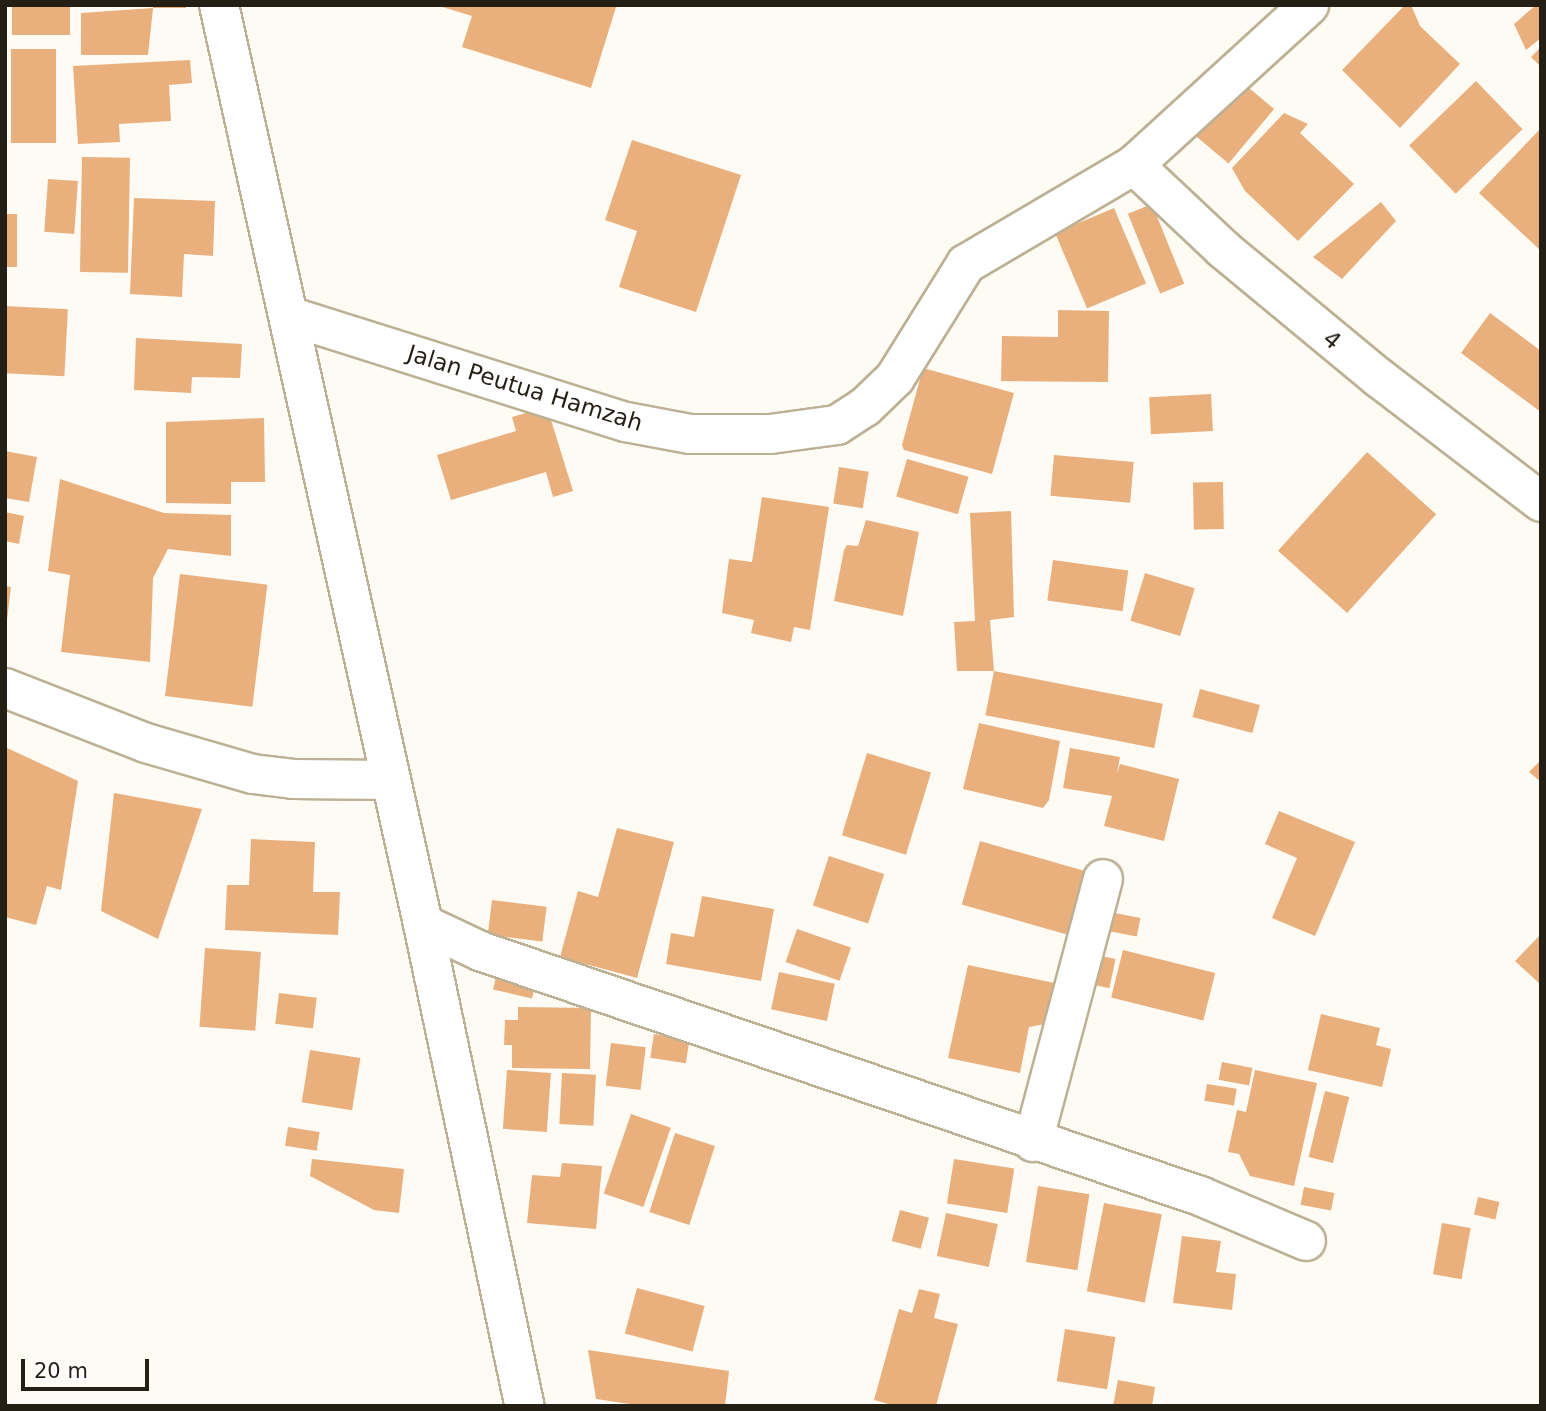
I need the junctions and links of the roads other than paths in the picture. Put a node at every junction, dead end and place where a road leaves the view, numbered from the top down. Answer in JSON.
{"nodes":[{"id":1,"x":219,"y":5,"type":"edge"},
{"id":2,"x":1309,"y":5,"type":"edge"},
{"id":3,"x":1134,"y":165,"type":"junction"},
{"id":4,"x":289,"y":316,"type":"junction"},
{"id":5,"x":1541,"y":502,"type":"edge"},
{"id":6,"x":5,"y":688,"type":"edge"},
{"id":7,"x":391,"y":780,"type":"junction"},
{"id":8,"x":1103,"y":879,"type":"dead end"},
{"id":9,"x":423,"y":923,"type":"junction"},
{"id":10,"x":1033,"y":1142,"type":"junction"},
{"id":11,"x":1306,"y":1241,"type":"dead end"},
{"id":12,"x":525,"y":1406,"type":"edge"}],
"edges":[{"from":1,"to":4,"type":"street"},
{"from":2,"to":3,"type":"street","name":"Jalan Peutua Hamzah"},
{"from":3,"to":4,"type":"street","name":"Jalan Peutua Hamzah"},
{"from":3,"to":5,"type":"street","name":"4"},
{"from":4,"to":7,"type":"street"},
{"from":6,"to":7,"type":"street"},
{"from":7,"to":9,"type":"street"},
{"from":8,"to":10,"type":"street"},
{"from":9,"to":10,"type":"street"},
{"from":9,"to":12,"type":"street"},
{"from":10,"to":11,"type":"street"}]}
